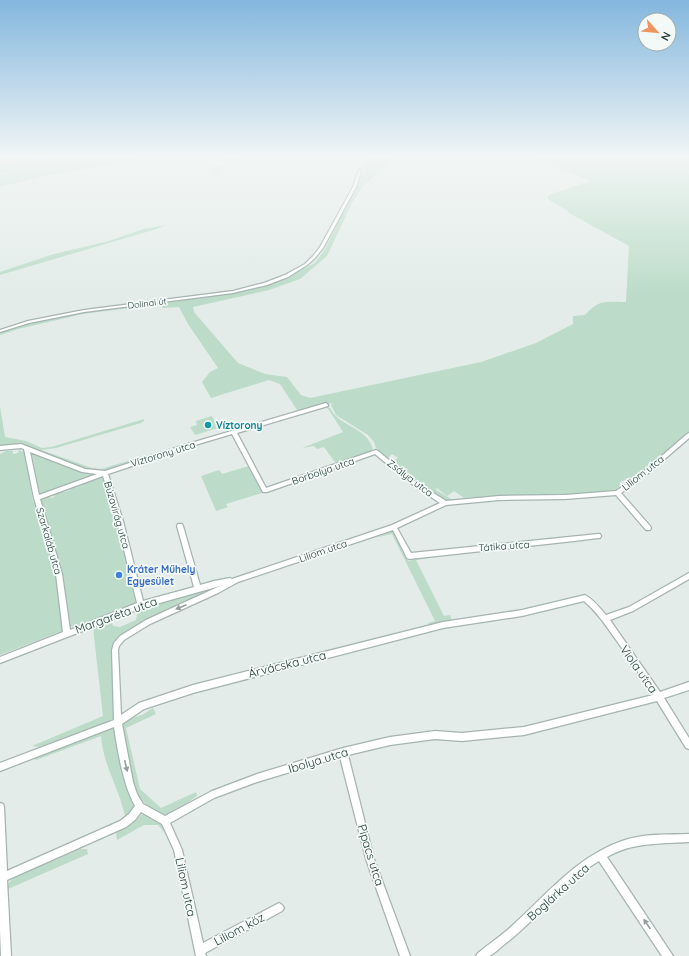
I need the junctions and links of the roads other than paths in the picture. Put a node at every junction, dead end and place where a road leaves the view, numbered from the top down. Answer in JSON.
{"nodes":[{"id":1,"x":345,"y":203,"type":"edge"},
{"id":2,"x":0,"y":331,"type":"edge"},
{"id":3,"x":326,"y":405,"type":"dead end"},
{"id":4,"x":234,"y":433,"type":"junction"},
{"id":5,"x":689,"y":435,"type":"edge"},
{"id":6,"x":0,"y":448,"type":"edge"},
{"id":7,"x":27,"y":449,"type":"junction"},
{"id":8,"x":376,"y":452,"type":"joint"},
{"id":9,"x":105,"y":473,"type":"junction"},
{"id":10,"x":618,"y":493,"type":"junction"},
{"id":11,"x":37,"y":498,"type":"junction"},
{"id":12,"x":445,"y":503,"type":"junction"},
{"id":13,"x":180,"y":526,"type":"dead end"},
{"id":14,"x":394,"y":527,"type":"junction"},
{"id":15,"x":648,"y":528,"type":"dead end"},
{"id":16,"x":598,"y":536,"type":"dead end"},
{"id":17,"x":689,"y":576,"type":"edge"},
{"id":18,"x":236,"y":580,"type":"junction"},
{"id":19,"x":198,"y":589,"type":"junction"},
{"id":20,"x":585,"y":598,"type":"joint"},
{"id":21,"x":141,"y":605,"type":"junction"},
{"id":22,"x":604,"y":619,"type":"junction"},
{"id":23,"x":66,"y":633,"type":"junction"},
{"id":24,"x":0,"y":660,"type":"edge"},
{"id":25,"x":689,"y":686,"type":"edge"},
{"id":26,"x":658,"y":697,"type":"junction"},
{"id":27,"x":118,"y":722,"type":"junction"},
{"id":28,"x":689,"y":745,"type":"edge"},
{"id":29,"x":344,"y":752,"type":"junction"},
{"id":30,"x":0,"y":768,"type":"edge"},
{"id":31,"x":0,"y":807,"type":"edge"},
{"id":32,"x":140,"y":808,"type":"junction"},
{"id":33,"x":165,"y":821,"type":"junction"},
{"id":34,"x":687,"y":840,"type":"edge"},
{"id":35,"x":600,"y":856,"type":"junction"},
{"id":36,"x":4,"y":877,"type":"junction"},
{"id":37,"x":279,"y":908,"type":"dead end"},
{"id":38,"x":200,"y":953,"type":"edge"},
{"id":39,"x":6,"y":956,"type":"edge"},
{"id":40,"x":406,"y":956,"type":"edge"},
{"id":41,"x":481,"y":956,"type":"edge"},
{"id":42,"x":668,"y":956,"type":"edge"}],
"edges":[{"from":1,"to":2,"type":"street","name":"Dolinai út"},
{"from":3,"to":4,"type":"street","name":"Víztorony utca"},
{"from":4,"to":8,"type":"street","name":"Borbolya utca"},
{"from":4,"to":9,"type":"street","name":"Víztorony utca"},
{"from":5,"to":10,"type":"street","name":"Liliom utca"},
{"from":6,"to":7,"type":"street","name":"Víztorony utca"},
{"from":7,"to":9,"type":"street","name":"Víztorony utca"},
{"from":7,"to":11,"type":"street","name":"Szarkaláb utca"},
{"from":8,"to":12,"type":"street","name":"Zsálya utca"},
{"from":9,"to":11,"type":"street"},
{"from":9,"to":21,"type":"street","name":"Búzavirág utca"},
{"from":10,"to":12,"type":"street","name":"Liliom utca"},
{"from":10,"to":15,"type":"street"},
{"from":11,"to":23,"type":"street","name":"Szarkaláb utca"},
{"from":12,"to":14,"type":"street","name":"Liliom utca"},
{"from":13,"to":19,"type":"street"},
{"from":14,"to":16,"type":"street","name":"Tátika utca"},
{"from":14,"to":18,"type":"street","name":"Liliom utca"},
{"from":17,"to":22,"type":"street"},
{"from":18,"to":19,"type":"street","name":"Margaréta utca"},
{"from":18,"to":27,"type":"street","name":"Liliom utca","one_way":true},
{"from":19,"to":21,"type":"street","name":"Margaréta utca"},
{"from":20,"to":22,"type":"street","name":"Viola utca"},
{"from":20,"to":27,"type":"street","name":"Árvácska utca"},
{"from":21,"to":23,"type":"street","name":"Margaréta utca"},
{"from":22,"to":26,"type":"street","name":"Viola utca"},
{"from":23,"to":24,"type":"street","name":"Margaréta utca"},
{"from":25,"to":26,"type":"street","name":"Ibolya utca"},
{"from":26,"to":28,"type":"street","name":"Viola utca"},
{"from":26,"to":29,"type":"street","name":"Ibolya utca"},
{"from":27,"to":30,"type":"street","name":"Árvácska utca"},
{"from":27,"to":32,"type":"street","name":"Liliom utca","one_way":true},
{"from":29,"to":33,"type":"street","name":"Ibolya utca"},
{"from":29,"to":40,"type":"street","name":"Pipacs utca"},
{"from":31,"to":36,"type":"street"},
{"from":32,"to":33,"type":"street"},
{"from":32,"to":36,"type":"street"},
{"from":33,"to":38,"type":"street","name":"Liliom utca"},
{"from":34,"to":35,"type":"street","name":"Boglárka utca"},
{"from":35,"to":41,"type":"street","name":"Boglárka utca"},
{"from":42,"to":35,"type":"street","one_way":true},
{"from":36,"to":39,"type":"street"},
{"from":37,"to":38,"type":"street","name":"Liliom köz"}]}
